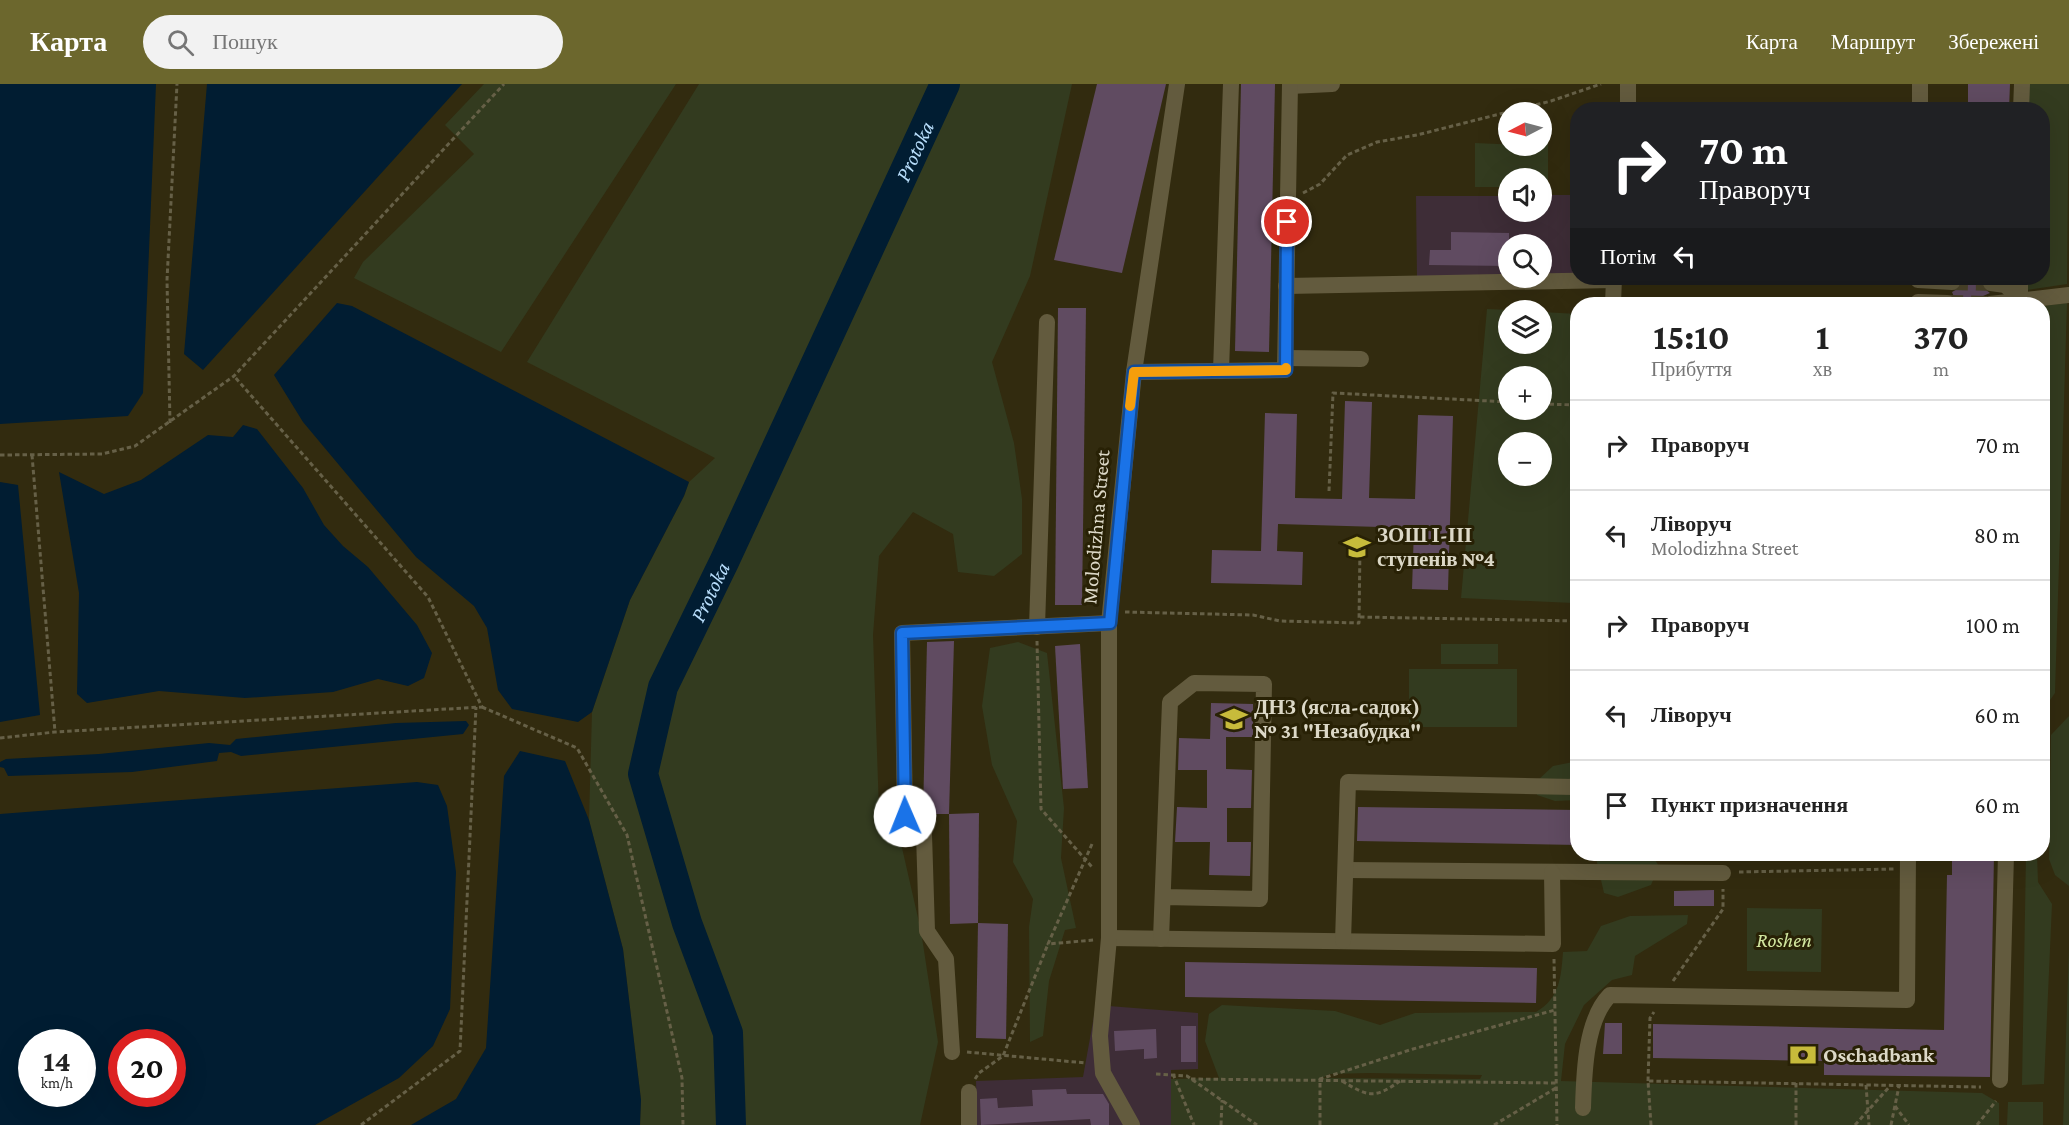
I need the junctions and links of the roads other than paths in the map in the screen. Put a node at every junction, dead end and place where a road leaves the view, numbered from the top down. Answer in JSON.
{"nodes":[{"id":1,"x":1177,"y":84,"type":"edge"},
{"id":2,"x":1231,"y":84,"type":"edge"},
{"id":3,"x":1332,"y":84,"type":"edge"},
{"id":4,"x":1628,"y":84,"type":"edge"},
{"id":5,"x":1920,"y":84,"type":"edge"},
{"id":6,"x":2022,"y":84,"type":"edge"},
{"id":7,"x":1290,"y":85,"type":"edge"},
{"id":8,"x":1628,"y":102,"type":"edge"},
{"id":9,"x":1920,"y":102,"type":"edge"},
{"id":10,"x":2021,"y":102,"type":"edge"},
{"id":11,"x":1570,"y":280,"type":"edge"},
{"id":12,"x":1286,"y":285,"type":"junction"},
{"id":13,"x":2005,"y":285,"type":"edge"},
{"id":14,"x":2069,"y":295,"type":"edge"},
{"id":15,"x":2016,"y":297,"type":"edge"},
{"id":16,"x":2050,"y":298,"type":"edge"},
{"id":17,"x":1047,"y":322,"type":"dead end"},
{"id":18,"x":1286,"y":358,"type":"junction"},
{"id":19,"x":1361,"y":359,"type":"dead end"},
{"id":20,"x":1221,"y":371,"type":"junction"},
{"id":21,"x":1134,"y":372,"type":"junction"},
{"id":22,"x":1110,"y":617,"type":"junction"},
{"id":23,"x":1037,"y":627,"type":"junction"},
{"id":24,"x":1570,"y":787,"type":"edge"},
{"id":25,"x":1908,"y":861,"type":"edge"},
{"id":26,"x":2006,"y":861,"type":"edge"},
{"id":27,"x":1346,"y":870,"type":"junction"},
{"id":28,"x":1552,"y":872,"type":"junction"},
{"id":29,"x":1723,"y":873,"type":"road end"},
{"id":30,"x":1164,"y":897,"type":"junction"},
{"id":31,"x":1109,"y":938,"type":"junction"},
{"id":32,"x":1161,"y":939,"type":"junction"},
{"id":33,"x":1343,"y":941,"type":"junction"},
{"id":34,"x":952,"y":1052,"type":"road end"},
{"id":35,"x":2000,"y":1080,"type":"dead end"},
{"id":36,"x":969,"y":1092,"type":"road end"},
{"id":37,"x":1583,"y":1108,"type":"dead end"},
{"id":38,"x":969,"y":1125,"type":"edge"},
{"id":39,"x":1132,"y":1125,"type":"edge"}],
"edges":[{"from":1,"to":21,"type":"street","name":"Molodizhna Street"},
{"from":2,"to":20,"type":"street"},
{"from":3,"to":7,"type":"street"},
{"from":4,"to":8,"type":"street"},
{"from":5,"to":9,"type":"street"},
{"from":6,"to":10,"type":"street"},
{"from":7,"to":12,"type":"street"},
{"from":11,"to":12,"type":"street"},
{"from":12,"to":18,"type":"street"},
{"from":13,"to":15,"type":"street"},
{"from":14,"to":16,"type":"street"},
{"from":17,"to":23,"type":"street"},
{"from":18,"to":19,"type":"street"},
{"from":18,"to":20,"type":"street"},
{"from":20,"to":21,"type":"street"},
{"from":21,"to":22,"type":"street","name":"Molodizhna Street"},
{"from":22,"to":23,"type":"street"},
{"from":22,"to":31,"type":"street","name":"Molodizhna Street"},
{"from":23,"to":34,"type":"street"},
{"from":24,"to":27,"type":"street"},
{"from":25,"to":37,"type":"street"},
{"from":26,"to":35,"type":"street"},
{"from":27,"to":28,"type":"street"},
{"from":27,"to":33,"type":"street"},
{"from":28,"to":29,"type":"street"},
{"from":28,"to":33,"type":"street"},
{"from":30,"to":30,"type":"street"},
{"from":30,"to":32,"type":"street"},
{"from":31,"to":32,"type":"street"},
{"from":31,"to":39,"type":"street","name":"Molodizhna Street"},
{"from":32,"to":33,"type":"street"},
{"from":36,"to":38,"type":"street"}]}
